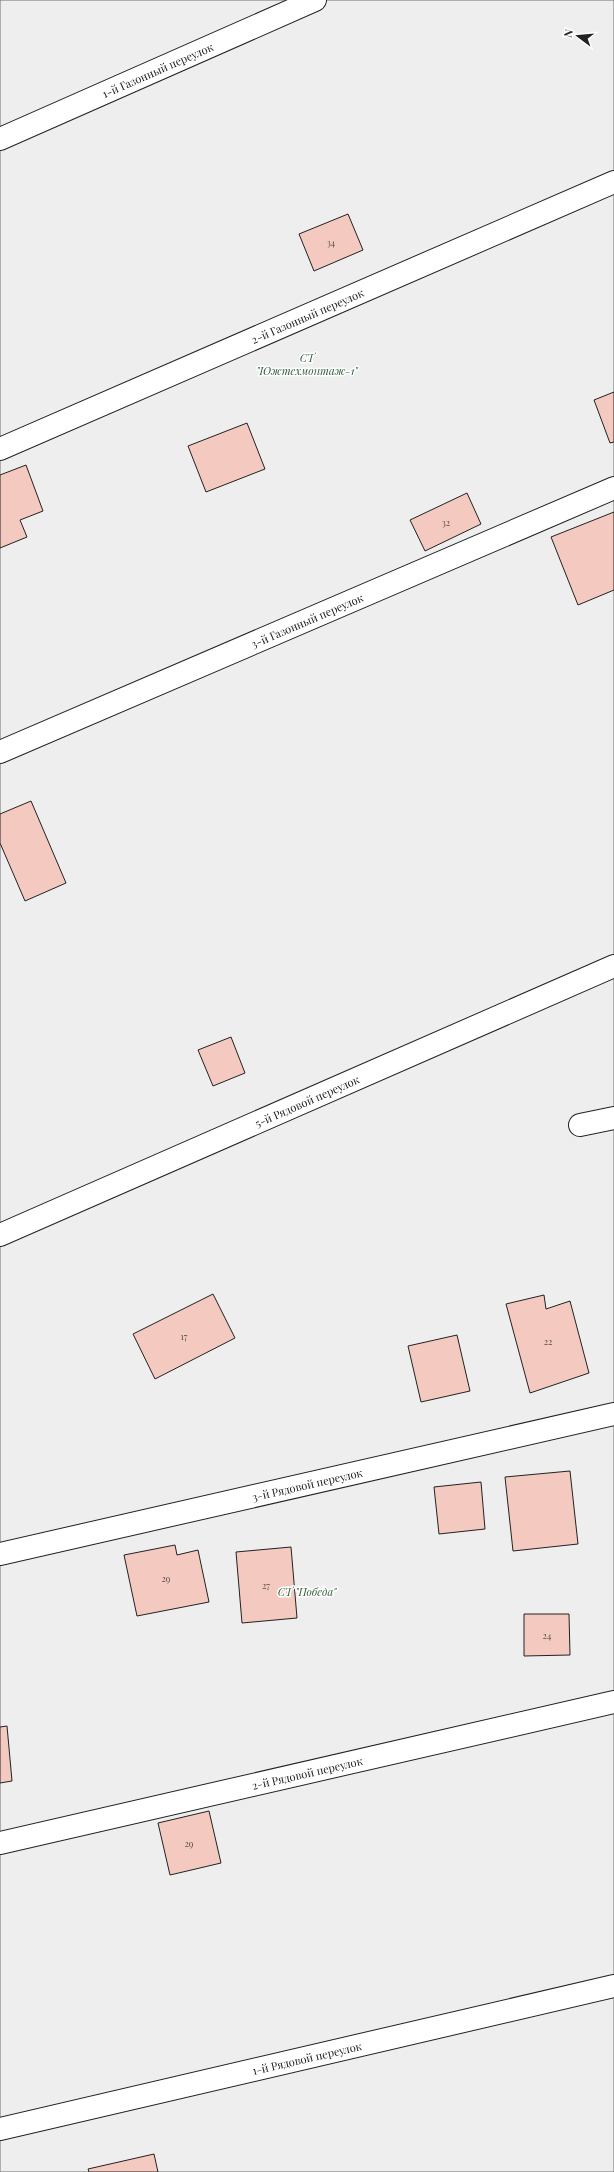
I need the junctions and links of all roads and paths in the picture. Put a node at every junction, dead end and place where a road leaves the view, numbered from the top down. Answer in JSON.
{"nodes":[{"id":1,"x":315,"y":0,"type":"edge"},
{"id":2,"x":0,"y":139,"type":"edge"},
{"id":3,"x":614,"y":182,"type":"edge"},
{"id":4,"x":0,"y":449,"type":"edge"},
{"id":5,"x":614,"y":488,"type":"edge"},
{"id":6,"x":0,"y":752,"type":"edge"},
{"id":7,"x":614,"y":966,"type":"edge"},
{"id":8,"x":614,"y":1118,"type":"edge"},
{"id":9,"x":580,"y":1125,"type":"dead end"},
{"id":10,"x":0,"y":1235,"type":"edge"},
{"id":11,"x":614,"y":1414,"type":"edge"},
{"id":12,"x":0,"y":1554,"type":"edge"},
{"id":13,"x":614,"y":1702,"type":"edge"},
{"id":14,"x":0,"y":1843,"type":"edge"},
{"id":15,"x":614,"y":1986,"type":"edge"},
{"id":16,"x":0,"y":2129,"type":"edge"}],
"edges":[{"from":1,"to":2,"type":"lane","name":"1-й Газонный переулок"},
{"from":3,"to":4,"type":"lane","name":"2-й Газонный переулок"},
{"from":5,"to":6,"type":"lane","name":"3-й Газонный переулок"},
{"from":7,"to":10,"type":"lane","name":"5-й Рядовой переулок"},
{"from":8,"to":9,"type":"lane"},
{"from":11,"to":12,"type":"lane","name":"3-й Рядовой переулок"},
{"from":13,"to":14,"type":"lane","name":"2-й Рядовой переулок"},
{"from":15,"to":16,"type":"lane","name":"1-й Рядовой переулок"}]}
